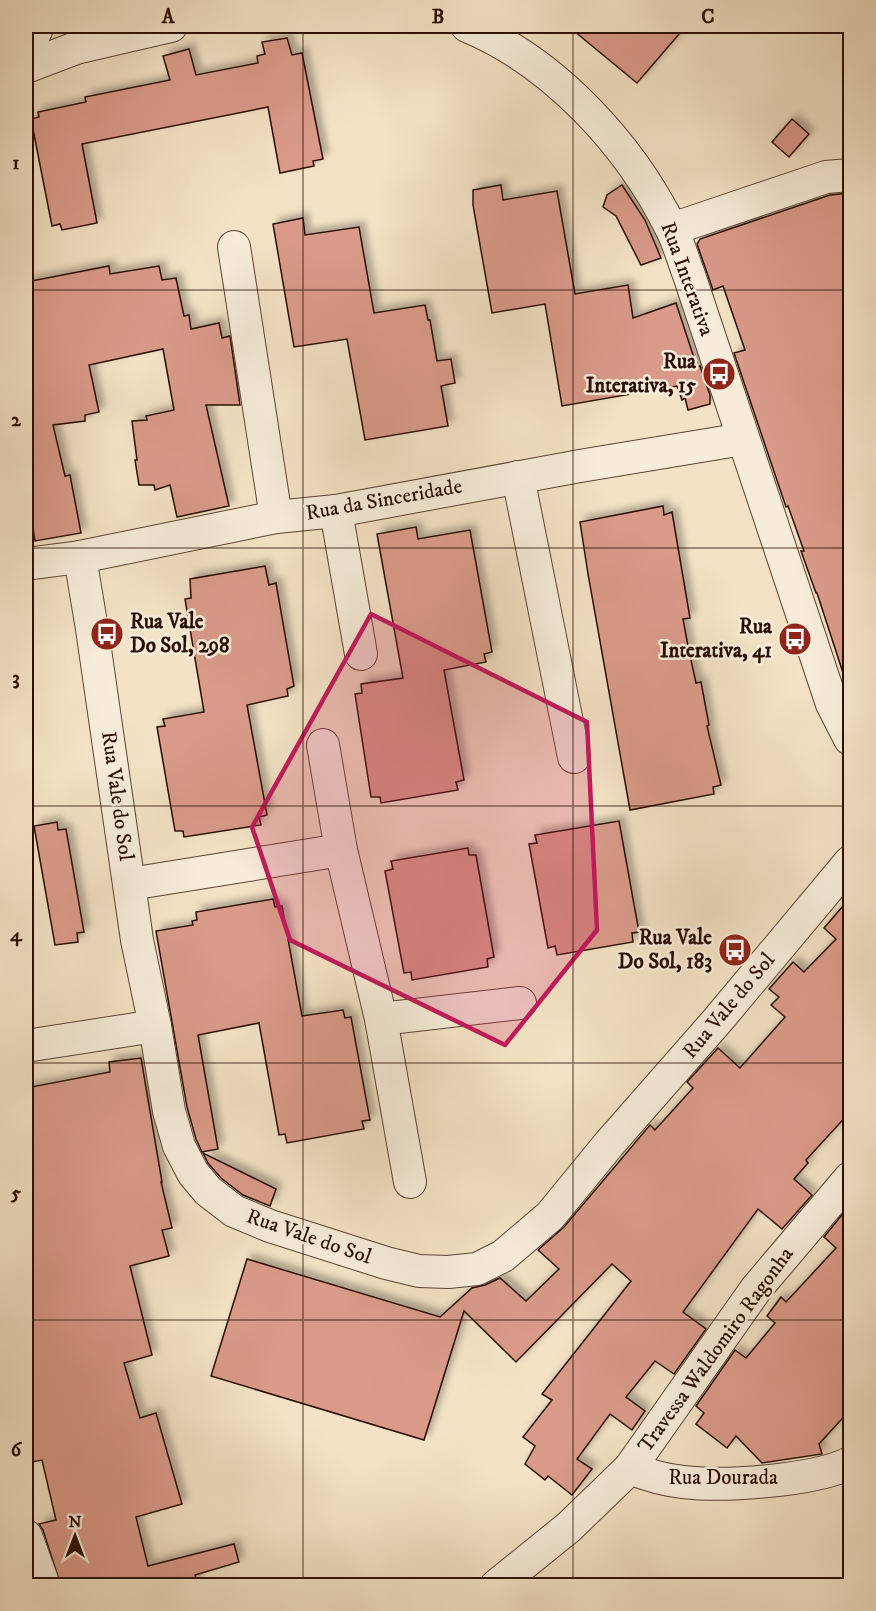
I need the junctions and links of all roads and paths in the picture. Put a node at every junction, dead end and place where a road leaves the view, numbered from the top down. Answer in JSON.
{"nodes":[{"id":1,"x":38,"y":26,"type":"edge"},
{"id":2,"x":171,"y":26,"type":"edge"},
{"id":3,"x":467,"y":26,"type":"edge"},
{"id":4,"x":26,"y":52,"type":"edge"},
{"id":5,"x":26,"y":67,"type":"edge"},
{"id":6,"x":850,"y":175,"type":"edge"},
{"id":7,"x":672,"y":229,"type":"junction"},
{"id":8,"x":234,"y":247,"type":"dead end"},
{"id":9,"x":743,"y":439,"type":"junction"},
{"id":10,"x":518,"y":477,"type":"junction"},
{"id":11,"x":336,"y":511,"type":"junction"},
{"id":12,"x":276,"y":518,"type":"junction"},
{"id":13,"x":80,"y":557,"type":"junction"},
{"id":14,"x":26,"y":564,"type":"edge"},
{"id":15,"x":361,"y":654,"type":"dead end"},
{"id":16,"x":850,"y":739,"type":"edge"},
{"id":17,"x":323,"y":745,"type":"dead end"},
{"id":18,"x":574,"y":757,"type":"dead end"},
{"id":19,"x":341,"y":850,"type":"junction"},
{"id":20,"x":850,"y":862,"type":"edge"},
{"id":21,"x":130,"y":884,"type":"junction"},
{"id":22,"x":520,"y":1003,"type":"dead end"},
{"id":23,"x":381,"y":1019,"type":"junction"},
{"id":24,"x":155,"y":1026,"type":"junction"},
{"id":25,"x":26,"y":1046,"type":"edge"},
{"id":26,"x":850,"y":1178,"type":"edge"},
{"id":27,"x":410,"y":1182,"type":"dead end"},
{"id":28,"x":850,"y":1463,"type":"edge"},
{"id":29,"x":630,"y":1468,"type":"junction"},
{"id":30,"x":26,"y":1536,"type":"edge"},
{"id":31,"x":44,"y":1586,"type":"edge"},
{"id":32,"x":496,"y":1586,"type":"edge"}],
"edges":[{"from":1,"to":4,"type":"street"},
{"from":2,"to":5,"type":"street"},
{"from":3,"to":7,"type":"street","name":"Rua Interativa"},
{"from":6,"to":7,"type":"street"},
{"from":7,"to":9,"type":"street","name":"Rua Interativa"},
{"from":8,"to":12,"type":"street"},
{"from":9,"to":10,"type":"street","name":"Rua da Sinceridade"},
{"from":9,"to":16,"type":"street","name":"Rua Interativa"},
{"from":10,"to":11,"type":"street","name":"Rua da Sinceridade"},
{"from":10,"to":18,"type":"street"},
{"from":11,"to":12,"type":"street","name":"Rua da Sinceridade"},
{"from":11,"to":15,"type":"street"},
{"from":12,"to":13,"type":"street","name":"Rua da Sinceridade"},
{"from":13,"to":14,"type":"street","name":"Rua da Sinceridade"},
{"from":13,"to":21,"type":"street","name":"Rua Vale do Sol"},
{"from":17,"to":19,"type":"street"},
{"from":19,"to":21,"type":"street"},
{"from":19,"to":23,"type":"street"},
{"from":20,"to":24,"type":"street","name":"Rua Vale do Sol"},
{"from":21,"to":24,"type":"street","name":"Rua Vale do Sol"},
{"from":22,"to":23,"type":"street"},
{"from":23,"to":27,"type":"street"},
{"from":24,"to":25,"type":"street"},
{"from":26,"to":29,"type":"street","name":"Travessa Waldomiro Ragonha"},
{"from":28,"to":29,"type":"street","name":"Rua Dourada"},
{"from":29,"to":32,"type":"street"},
{"from":30,"to":31,"type":"street"}]}
